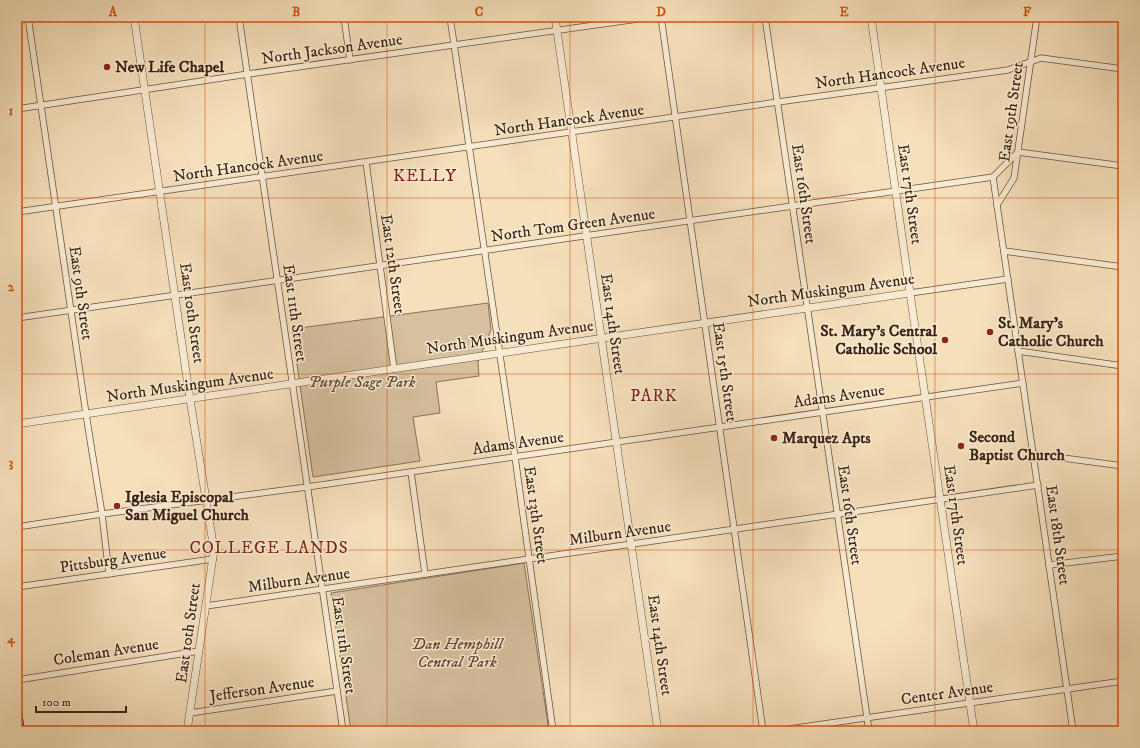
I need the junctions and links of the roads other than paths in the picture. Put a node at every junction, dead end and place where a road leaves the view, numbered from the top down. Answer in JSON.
{"nodes":[{"id":1,"x":28,"y":17,"type":"edge"},
{"id":2,"x":134,"y":17,"type":"edge"},
{"id":3,"x":240,"y":17,"type":"edge"},
{"id":4,"x":344,"y":17,"type":"edge"},
{"id":5,"x":450,"y":17,"type":"edge"},
{"id":6,"x":555,"y":17,"type":"edge"},
{"id":7,"x":652,"y":17,"type":"edge"},
{"id":8,"x":661,"y":17,"type":"edge"},
{"id":9,"x":765,"y":17,"type":"edge"},
{"id":10,"x":871,"y":17,"type":"edge"},
{"id":11,"x":1037,"y":17,"type":"edge"},
{"id":12,"x":557,"y":31,"type":"junction"},
{"id":13,"x":454,"y":45,"type":"junction"},
{"id":14,"x":350,"y":60,"type":"junction"},
{"id":15,"x":1031,"y":61,"type":"junction"},
{"id":16,"x":1123,"y":69,"type":"edge"},
{"id":17,"x":248,"y":74,"type":"junction"},
{"id":18,"x":881,"y":88,"type":"junction"},
{"id":19,"x":145,"y":90,"type":"junction"},
{"id":20,"x":778,"y":102,"type":"junction"},
{"id":21,"x":41,"y":105,"type":"junction"},
{"id":22,"x":17,"y":109,"type":"edge"},
{"id":23,"x":675,"y":118,"type":"junction"},
{"id":24,"x":572,"y":133,"type":"junction"},
{"id":25,"x":469,"y":147,"type":"junction"},
{"id":26,"x":1018,"y":152,"type":"junction"},
{"id":27,"x":366,"y":162,"type":"junction"},
{"id":28,"x":1123,"y":166,"type":"edge"},
{"id":29,"x":262,"y":177,"type":"junction"},
{"id":30,"x":993,"y":177,"type":"junction"},
{"id":31,"x":896,"y":191,"type":"junction"},
{"id":32,"x":160,"y":192,"type":"junction"},
{"id":33,"x":997,"y":205,"type":"junction"},
{"id":34,"x":793,"y":206,"type":"junction"},
{"id":35,"x":56,"y":207,"type":"junction"},
{"id":36,"x":17,"y":212,"type":"edge"},
{"id":37,"x":690,"y":221,"type":"junction"},
{"id":38,"x":586,"y":236,"type":"junction"},
{"id":39,"x":485,"y":251,"type":"junction"},
{"id":40,"x":1004,"y":251,"type":"junction"},
{"id":41,"x":380,"y":266,"type":"junction"},
{"id":42,"x":1123,"y":267,"type":"edge"},
{"id":43,"x":1008,"y":278,"type":"junction"},
{"id":44,"x":278,"y":281,"type":"junction"},
{"id":45,"x":910,"y":293,"type":"junction"},
{"id":46,"x":175,"y":296,"type":"junction"},
{"id":47,"x":808,"y":307,"type":"junction"},
{"id":48,"x":71,"y":311,"type":"junction"},
{"id":49,"x":17,"y":318,"type":"edge"},
{"id":50,"x":705,"y":323,"type":"junction"},
{"id":51,"x":601,"y":338,"type":"junction"},
{"id":52,"x":1018,"y":351,"type":"junction"},
{"id":53,"x":500,"y":353,"type":"junction"},
{"id":54,"x":1123,"y":366,"type":"edge"},
{"id":55,"x":394,"y":369,"type":"junction"},
{"id":56,"x":1023,"y":383,"type":"junction"},
{"id":57,"x":292,"y":384,"type":"junction"},
{"id":58,"x":925,"y":397,"type":"junction"},
{"id":59,"x":190,"y":399,"type":"junction"},
{"id":60,"x":822,"y":412,"type":"junction"},
{"id":61,"x":86,"y":414,"type":"junction"},
{"id":62,"x":17,"y":424,"type":"edge"},
{"id":63,"x":720,"y":427,"type":"junction"},
{"id":64,"x":616,"y":442,"type":"junction"},
{"id":65,"x":1033,"y":454,"type":"junction"},
{"id":66,"x":515,"y":456,"type":"junction"},
{"id":67,"x":1123,"y":466,"type":"edge"},
{"id":68,"x":411,"y":472,"type":"junction"},
{"id":69,"x":1038,"y":485,"type":"junction"},
{"id":70,"x":308,"y":487,"type":"junction"},
{"id":71,"x":206,"y":499,"type":"junction"},
{"id":72,"x":940,"y":500,"type":"junction"},
{"id":73,"x":102,"y":514,"type":"junction"},
{"id":74,"x":837,"y":515,"type":"junction"},
{"id":75,"x":17,"y":527,"type":"edge"},
{"id":76,"x":734,"y":530,"type":"junction"},
{"id":77,"x":631,"y":544,"type":"junction"},
{"id":78,"x":1123,"y":556,"type":"edge"},
{"id":79,"x":213,"y":559,"type":"junction"},
{"id":80,"x":529,"y":559,"type":"junction"},
{"id":81,"x":1049,"y":565,"type":"junction"},
{"id":82,"x":109,"y":574,"type":"junction"},
{"id":83,"x":425,"y":574,"type":"junction"},
{"id":84,"x":17,"y":587,"type":"edge"},
{"id":85,"x":322,"y":589,"type":"junction"},
{"id":86,"x":206,"y":606,"type":"junction"},
{"id":87,"x":199,"y":651,"type":"junction"},
{"id":88,"x":17,"y":680,"type":"edge"},
{"id":89,"x":1123,"y":681,"type":"edge"},
{"id":90,"x":1067,"y":689,"type":"junction"},
{"id":91,"x":337,"y":691,"type":"junction"},
{"id":92,"x":970,"y":702,"type":"junction"},
{"id":93,"x":17,"y":712,"type":"edge"},
{"id":94,"x":190,"y":713,"type":"junction"},
{"id":95,"x":867,"y":718,"type":"junction"},
{"id":96,"x":20,"y":731,"type":"edge"},
{"id":97,"x":187,"y":731,"type":"edge"},
{"id":98,"x":343,"y":731,"type":"edge"},
{"id":99,"x":553,"y":731,"type":"edge"},
{"id":100,"x":658,"y":731,"type":"edge"},
{"id":101,"x":763,"y":731,"type":"edge"},
{"id":102,"x":775,"y":731,"type":"edge"},
{"id":103,"x":869,"y":731,"type":"edge"},
{"id":104,"x":974,"y":731,"type":"edge"},
{"id":105,"x":1073,"y":731,"type":"edge"}],
"edges":[{"from":1,"to":21,"type":"street","name":"East 9th Street"},
{"from":2,"to":19,"type":"street","name":"East 10th Street"},
{"from":3,"to":17,"type":"street","name":"East 11th Street"},
{"from":4,"to":14,"type":"street"},
{"from":5,"to":13,"type":"street","name":"East 13th Street"},
{"from":6,"to":12,"type":"street","name":"East 14th Street"},
{"from":7,"to":12,"type":"street","name":"North Jackson Avenue"},
{"from":8,"to":23,"type":"street","name":"East 15th Street"},
{"from":9,"to":20,"type":"street","name":"East 16th Street"},
{"from":10,"to":18,"type":"street","name":"East 17th Street"},
{"from":11,"to":15,"type":"street","name":"East 19th Street"},
{"from":12,"to":13,"type":"street","name":"North Jackson Avenue"},
{"from":12,"to":24,"type":"street","name":"East 14th Street"},
{"from":13,"to":14,"type":"street","name":"North Jackson Avenue"},
{"from":13,"to":25,"type":"street","name":"East 13th Street"},
{"from":14,"to":17,"type":"street","name":"North Jackson Avenue"},
{"from":15,"to":16,"type":"street","name":"North Hancock Avenue"},
{"from":15,"to":18,"type":"street","name":"North Hancock Avenue"},
{"from":15,"to":26,"type":"street","name":"East 19th Street"},
{"from":17,"to":19,"type":"street","name":"North Jackson Avenue"},
{"from":17,"to":29,"type":"street","name":"East 11th Street"},
{"from":18,"to":20,"type":"street","name":"North Hancock Avenue"},
{"from":18,"to":31,"type":"street","name":"East 17th Street"},
{"from":19,"to":21,"type":"street","name":"North Jackson Avenue"},
{"from":19,"to":32,"type":"street","name":"East 10th Street"},
{"from":20,"to":23,"type":"street","name":"North Hancock Avenue"},
{"from":20,"to":34,"type":"street","name":"East 16th Street"},
{"from":21,"to":22,"type":"street","name":"North Jackson Avenue"},
{"from":21,"to":35,"type":"street","name":"East 9th Street"},
{"from":23,"to":24,"type":"street","name":"North Hancock Avenue"},
{"from":23,"to":37,"type":"street","name":"East 15th Street"},
{"from":24,"to":25,"type":"street","name":"North Hancock Avenue"},
{"from":24,"to":38,"type":"street","name":"East 14th Street"},
{"from":25,"to":27,"type":"street","name":"North Hancock Avenue"},
{"from":25,"to":39,"type":"street","name":"East 13th Street"},
{"from":26,"to":28,"type":"street"},
{"from":26,"to":30,"type":"street"},
{"from":26,"to":33,"type":"street","name":"East 19th Street"},
{"from":27,"to":29,"type":"street","name":"North Hancock Avenue"},
{"from":27,"to":41,"type":"street","name":"East 12th Street"},
{"from":29,"to":32,"type":"street","name":"North Hancock Avenue"},
{"from":29,"to":44,"type":"street","name":"East 11th Street"},
{"from":30,"to":31,"type":"street","name":"North Tom Green Avenue"},
{"from":30,"to":33,"type":"street","name":"East 18th Street"},
{"from":31,"to":34,"type":"street","name":"North Tom Green Avenue"},
{"from":31,"to":45,"type":"street","name":"East 17th Street"},
{"from":32,"to":35,"type":"street","name":"North Hancock Avenue"},
{"from":32,"to":46,"type":"street","name":"East 10th Street"},
{"from":33,"to":40,"type":"street","name":"East 18th Street"},
{"from":34,"to":37,"type":"street","name":"North Tom Green Avenue"},
{"from":34,"to":47,"type":"street","name":"East 16th Street"},
{"from":35,"to":36,"type":"street","name":"North Hancock Avenue"},
{"from":35,"to":48,"type":"street","name":"East 9th Street"},
{"from":37,"to":38,"type":"street","name":"North Tom Green Avenue"},
{"from":37,"to":50,"type":"street","name":"East 15th Street"},
{"from":38,"to":39,"type":"street","name":"North Tom Green Avenue"},
{"from":38,"to":51,"type":"street","name":"East 14th Street"},
{"from":39,"to":41,"type":"street","name":"North Tom Green Avenue"},
{"from":39,"to":53,"type":"street","name":"East 13th Street"},
{"from":40,"to":42,"type":"street"},
{"from":40,"to":43,"type":"street","name":"East 18th Street"},
{"from":41,"to":44,"type":"street","name":"North Tom Green Avenue"},
{"from":41,"to":55,"type":"street","name":"East 12th Street"},
{"from":43,"to":45,"type":"street","name":"North Muskingum Avenue"},
{"from":43,"to":52,"type":"street","name":"East 18th Street"},
{"from":44,"to":46,"type":"street","name":"North Tom Green Avenue"},
{"from":44,"to":57,"type":"street","name":"East 11th Street"},
{"from":45,"to":47,"type":"street","name":"North Muskingum Avenue"},
{"from":45,"to":58,"type":"street","name":"East 17th Street"},
{"from":46,"to":48,"type":"street","name":"North Tom Green Avenue"},
{"from":46,"to":59,"type":"street","name":"East 10th Street"},
{"from":47,"to":50,"type":"street","name":"North Muskingum Avenue"},
{"from":47,"to":60,"type":"street","name":"East 16th Street"},
{"from":48,"to":49,"type":"street","name":"North Tom Green Avenue"},
{"from":48,"to":61,"type":"street","name":"East 9th Street"},
{"from":50,"to":51,"type":"street","name":"North Muskingum Avenue"},
{"from":50,"to":63,"type":"street","name":"East 15th Street"},
{"from":51,"to":53,"type":"street","name":"North Muskingum Avenue"},
{"from":51,"to":64,"type":"street","name":"East 14th Street"},
{"from":52,"to":54,"type":"street"},
{"from":52,"to":56,"type":"street","name":"East 18th Street"},
{"from":53,"to":55,"type":"street","name":"North Muskingum Avenue"},
{"from":53,"to":66,"type":"street","name":"East 13th Street"},
{"from":55,"to":57,"type":"street","name":"North Muskingum Avenue"},
{"from":56,"to":58,"type":"street","name":"Adams Avenue"},
{"from":56,"to":65,"type":"street","name":"East 18th Street"},
{"from":57,"to":59,"type":"street","name":"North Muskingum Avenue"},
{"from":57,"to":70,"type":"street","name":"East 11th Street"},
{"from":58,"to":60,"type":"street","name":"Adams Avenue"},
{"from":58,"to":72,"type":"street","name":"East 17th Street"},
{"from":59,"to":61,"type":"street","name":"North Muskingum Avenue"},
{"from":59,"to":71,"type":"street","name":"East 10th Street"},
{"from":60,"to":63,"type":"street","name":"Adams Avenue"},
{"from":60,"to":74,"type":"street","name":"East 16th Street"},
{"from":61,"to":62,"type":"street","name":"North Muskingum Avenue"},
{"from":61,"to":73,"type":"street","name":"East 9th Street"},
{"from":63,"to":64,"type":"street","name":"Adams Avenue"},
{"from":63,"to":76,"type":"street","name":"East 15th Street"},
{"from":64,"to":66,"type":"street","name":"Adams Avenue"},
{"from":64,"to":77,"type":"street","name":"East 14th Street"},
{"from":65,"to":67,"type":"street"},
{"from":65,"to":69,"type":"street","name":"East 18th Street"},
{"from":66,"to":68,"type":"street","name":"Adams Avenue"},
{"from":66,"to":80,"type":"street","name":"East 13th Street"},
{"from":68,"to":70,"type":"street","name":"Adams Avenue"},
{"from":68,"to":83,"type":"street"},
{"from":69,"to":72,"type":"street","name":"Milburn Avenue"},
{"from":69,"to":81,"type":"street","name":"East 18th Street"},
{"from":70,"to":71,"type":"street","name":"Adams Avenue"},
{"from":70,"to":85,"type":"street","name":"East 11th Street"},
{"from":71,"to":73,"type":"street","name":"Adams Avenue"},
{"from":71,"to":79,"type":"street","name":"East 10th Street"},
{"from":72,"to":74,"type":"street","name":"Milburn Avenue"},
{"from":72,"to":92,"type":"street","name":"East 17th Street"},
{"from":73,"to":75,"type":"street","name":"Adams Avenue"},
{"from":73,"to":82,"type":"street","name":"East 9th Street"},
{"from":74,"to":76,"type":"street","name":"Milburn Avenue"},
{"from":74,"to":95,"type":"street","name":"East 16th Street"},
{"from":76,"to":77,"type":"street","name":"Milburn Avenue"},
{"from":76,"to":101,"type":"street","name":"East 15th Street"},
{"from":77,"to":80,"type":"street","name":"Milburn Avenue"},
{"from":77,"to":100,"type":"street","name":"East 14th Street"},
{"from":78,"to":81,"type":"street"},
{"from":79,"to":82,"type":"street","name":"Pittsburg Avenue"},
{"from":79,"to":86,"type":"street","name":"East 10th Street"},
{"from":80,"to":83,"type":"street","name":"Milburn Avenue"},
{"from":80,"to":99,"type":"street","name":"East 13th Street"},
{"from":81,"to":90,"type":"street","name":"East 18th Street"},
{"from":82,"to":84,"type":"street","name":"Pittsburg Avenue"},
{"from":83,"to":85,"type":"street","name":"Milburn Avenue"},
{"from":85,"to":86,"type":"street","name":"Milburn Avenue"},
{"from":85,"to":91,"type":"street","name":"East 11th Street"},
{"from":86,"to":87,"type":"street","name":"East 10th Street"},
{"from":87,"to":88,"type":"street","name":"Coleman Avenue"},
{"from":87,"to":94,"type":"street","name":"East 10th Street"},
{"from":89,"to":90,"type":"street","name":"Center Avenue"},
{"from":90,"to":92,"type":"street","name":"Center Avenue"},
{"from":90,"to":105,"type":"street","name":"East 18th Street"},
{"from":91,"to":94,"type":"street","name":"Jefferson Avenue"},
{"from":91,"to":98,"type":"street","name":"East 11th Street"},
{"from":92,"to":95,"type":"street","name":"Center Avenue"},
{"from":92,"to":104,"type":"street","name":"East 17th Street"},
{"from":93,"to":96,"type":"main road"},
{"from":94,"to":97,"type":"street","name":"East 10th Street"},
{"from":95,"to":102,"type":"street","name":"Center Avenue"},
{"from":95,"to":103,"type":"street","name":"East 16th Street"}]}
